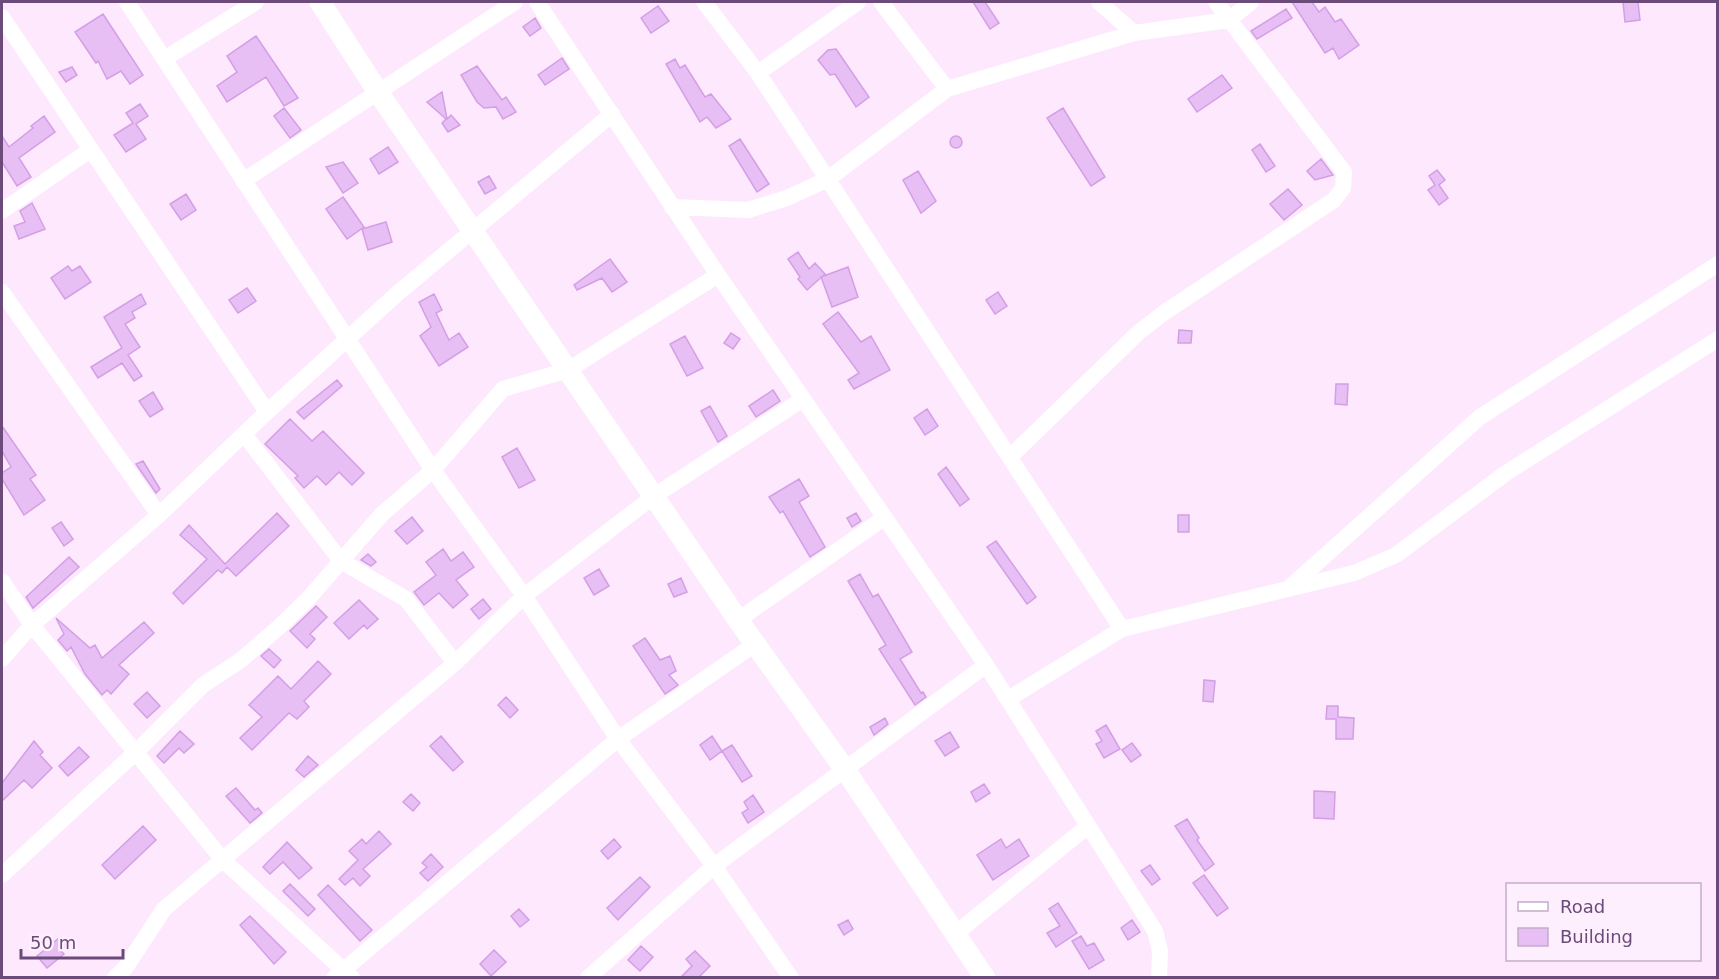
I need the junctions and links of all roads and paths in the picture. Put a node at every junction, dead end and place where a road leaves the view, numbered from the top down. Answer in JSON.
{"nodes":[{"id":1,"x":127,"y":2,"type":"edge"},
{"id":2,"x":256,"y":2,"type":"edge"},
{"id":3,"x":320,"y":2,"type":"edge"},
{"id":4,"x":515,"y":2,"type":"edge"},
{"id":5,"x":537,"y":2,"type":"edge"},
{"id":6,"x":704,"y":2,"type":"edge"},
{"id":7,"x":858,"y":2,"type":"edge"},
{"id":8,"x":881,"y":2,"type":"edge"},
{"id":9,"x":1098,"y":2,"type":"edge"},
{"id":10,"x":1216,"y":2,"type":"edge"},
{"id":11,"x":1251,"y":2,"type":"edge"},
{"id":12,"x":2,"y":17,"type":"edge"},
{"id":13,"x":1229,"y":20,"type":"junction"},
{"id":14,"x":1134,"y":33,"type":"junction"},
{"id":15,"x":164,"y":59,"type":"junction"},
{"id":16,"x":758,"y":73,"type":"junction"},
{"id":17,"x":946,"y":89,"type":"junction"},
{"id":18,"x":378,"y":92,"type":"junction"},
{"id":19,"x":612,"y":114,"type":"junction"},
{"id":20,"x":90,"y":150,"type":"junction"},
{"id":21,"x":828,"y":179,"type":"junction"},
{"id":22,"x":243,"y":181,"type":"junction"},
{"id":23,"x":672,"y":207,"type":"junction"},
{"id":24,"x":2,"y":211,"type":"edge"},
{"id":25,"x":473,"y":229,"type":"junction"},
{"id":26,"x":1718,"y":264,"type":"edge"},
{"id":27,"x":718,"y":275,"type":"junction"},
{"id":28,"x":2,"y":292,"type":"edge"},
{"id":29,"x":348,"y":339,"type":"junction"},
{"id":30,"x":1718,"y":339,"type":"edge"},
{"id":31,"x":568,"y":370,"type":"junction"},
{"id":32,"x":803,"y":399,"type":"junction"},
{"id":33,"x":267,"y":412,"type":"junction"},
{"id":34,"x":244,"y":434,"type":"junction"},
{"id":35,"x":1010,"y":457,"type":"junction"},
{"id":36,"x":433,"y":470,"type":"junction"},
{"id":37,"x":654,"y":496,"type":"junction"},
{"id":38,"x":159,"y":515,"type":"junction"},
{"id":39,"x":884,"y":518,"type":"junction"},
{"id":40,"x":341,"y":561,"type":"junction"},
{"id":41,"x":2,"y":582,"type":"edge"},
{"id":42,"x":1287,"y":590,"type":"junction"},
{"id":43,"x":524,"y":596,"type":"junction"},
{"id":44,"x":738,"y":620,"type":"junction"},
{"id":45,"x":32,"y":625,"type":"junction"},
{"id":46,"x":1122,"y":629,"type":"junction"},
{"id":47,"x":755,"y":644,"type":"junction"},
{"id":48,"x":2,"y":659,"type":"edge"},
{"id":49,"x":455,"y":663,"type":"junction"},
{"id":50,"x":986,"y":665,"type":"junction"},
{"id":51,"x":1008,"y":699,"type":"junction"},
{"id":52,"x":618,"y":739,"type":"junction"},
{"id":53,"x":135,"y":753,"type":"junction"},
{"id":54,"x":846,"y":771,"type":"junction"},
{"id":55,"x":1088,"y":826,"type":"junction"},
{"id":56,"x":223,"y":860,"type":"junction"},
{"id":57,"x":714,"y":866,"type":"junction"},
{"id":58,"x":2,"y":875,"type":"edge"},
{"id":59,"x":955,"y":934,"type":"junction"},
{"id":60,"x":343,"y":974,"type":"edge"},
{"id":61,"x":115,"y":978,"type":"edge"},
{"id":62,"x":588,"y":978,"type":"edge"},
{"id":63,"x":791,"y":978,"type":"edge"},
{"id":64,"x":985,"y":978,"type":"edge"},
{"id":65,"x":1159,"y":978,"type":"edge"}],
"edges":[{"from":1,"to":15,"type":"street"},
{"from":2,"to":15,"type":"street"},
{"from":3,"to":18,"type":"street"},
{"from":4,"to":18,"type":"street"},
{"from":5,"to":19,"type":"street"},
{"from":6,"to":16,"type":"street"},
{"from":7,"to":16,"type":"street"},
{"from":8,"to":17,"type":"street"},
{"from":9,"to":14,"type":"street"},
{"from":10,"to":13,"type":"street"},
{"from":11,"to":13,"type":"street"},
{"from":12,"to":20,"type":"street"},
{"from":13,"to":14,"type":"street"},
{"from":13,"to":35,"type":"street"},
{"from":14,"to":17,"type":"street"},
{"from":15,"to":22,"type":"street"},
{"from":16,"to":21,"type":"street"},
{"from":17,"to":21,"type":"street"},
{"from":18,"to":22,"type":"street"},
{"from":18,"to":25,"type":"street"},
{"from":19,"to":23,"type":"street"},
{"from":19,"to":25,"type":"street"},
{"from":20,"to":24,"type":"street"},
{"from":20,"to":33,"type":"street"},
{"from":21,"to":23,"type":"street"},
{"from":21,"to":35,"type":"street"},
{"from":22,"to":29,"type":"street"},
{"from":23,"to":27,"type":"street"},
{"from":25,"to":29,"type":"street"},
{"from":25,"to":31,"type":"street"},
{"from":26,"to":42,"type":"street"},
{"from":27,"to":31,"type":"street"},
{"from":27,"to":32,"type":"street"},
{"from":28,"to":38,"type":"street"},
{"from":29,"to":33,"type":"street"},
{"from":29,"to":36,"type":"street"},
{"from":30,"to":42,"type":"street"},
{"from":31,"to":36,"type":"street"},
{"from":31,"to":37,"type":"street"},
{"from":32,"to":37,"type":"street"},
{"from":32,"to":39,"type":"street"},
{"from":33,"to":34,"type":"street"},
{"from":34,"to":38,"type":"street"},
{"from":34,"to":40,"type":"street"},
{"from":35,"to":46,"type":"street"},
{"from":36,"to":40,"type":"street"},
{"from":36,"to":43,"type":"street"},
{"from":37,"to":43,"type":"street"},
{"from":37,"to":44,"type":"street"},
{"from":38,"to":45,"type":"street"},
{"from":39,"to":44,"type":"street"},
{"from":39,"to":50,"type":"street"},
{"from":40,"to":49,"type":"street"},
{"from":40,"to":53,"type":"street"},
{"from":41,"to":45,"type":"street"},
{"from":42,"to":46,"type":"street"},
{"from":43,"to":49,"type":"street"},
{"from":43,"to":52,"type":"street"},
{"from":44,"to":47,"type":"street"},
{"from":45,"to":48,"type":"street"},
{"from":45,"to":53,"type":"street"},
{"from":46,"to":51,"type":"street"},
{"from":47,"to":52,"type":"street"},
{"from":47,"to":54,"type":"street"},
{"from":49,"to":56,"type":"street"},
{"from":50,"to":51,"type":"street"},
{"from":50,"to":54,"type":"street"},
{"from":51,"to":55,"type":"street"},
{"from":52,"to":57,"type":"street"},
{"from":52,"to":60,"type":"street"},
{"from":53,"to":56,"type":"street"},
{"from":53,"to":58,"type":"street"},
{"from":54,"to":57,"type":"street"},
{"from":54,"to":59,"type":"street"},
{"from":55,"to":59,"type":"street"},
{"from":55,"to":65,"type":"street"},
{"from":56,"to":60,"type":"street"},
{"from":56,"to":61,"type":"street"},
{"from":57,"to":62,"type":"street"},
{"from":57,"to":63,"type":"street"},
{"from":59,"to":64,"type":"street"}]}
